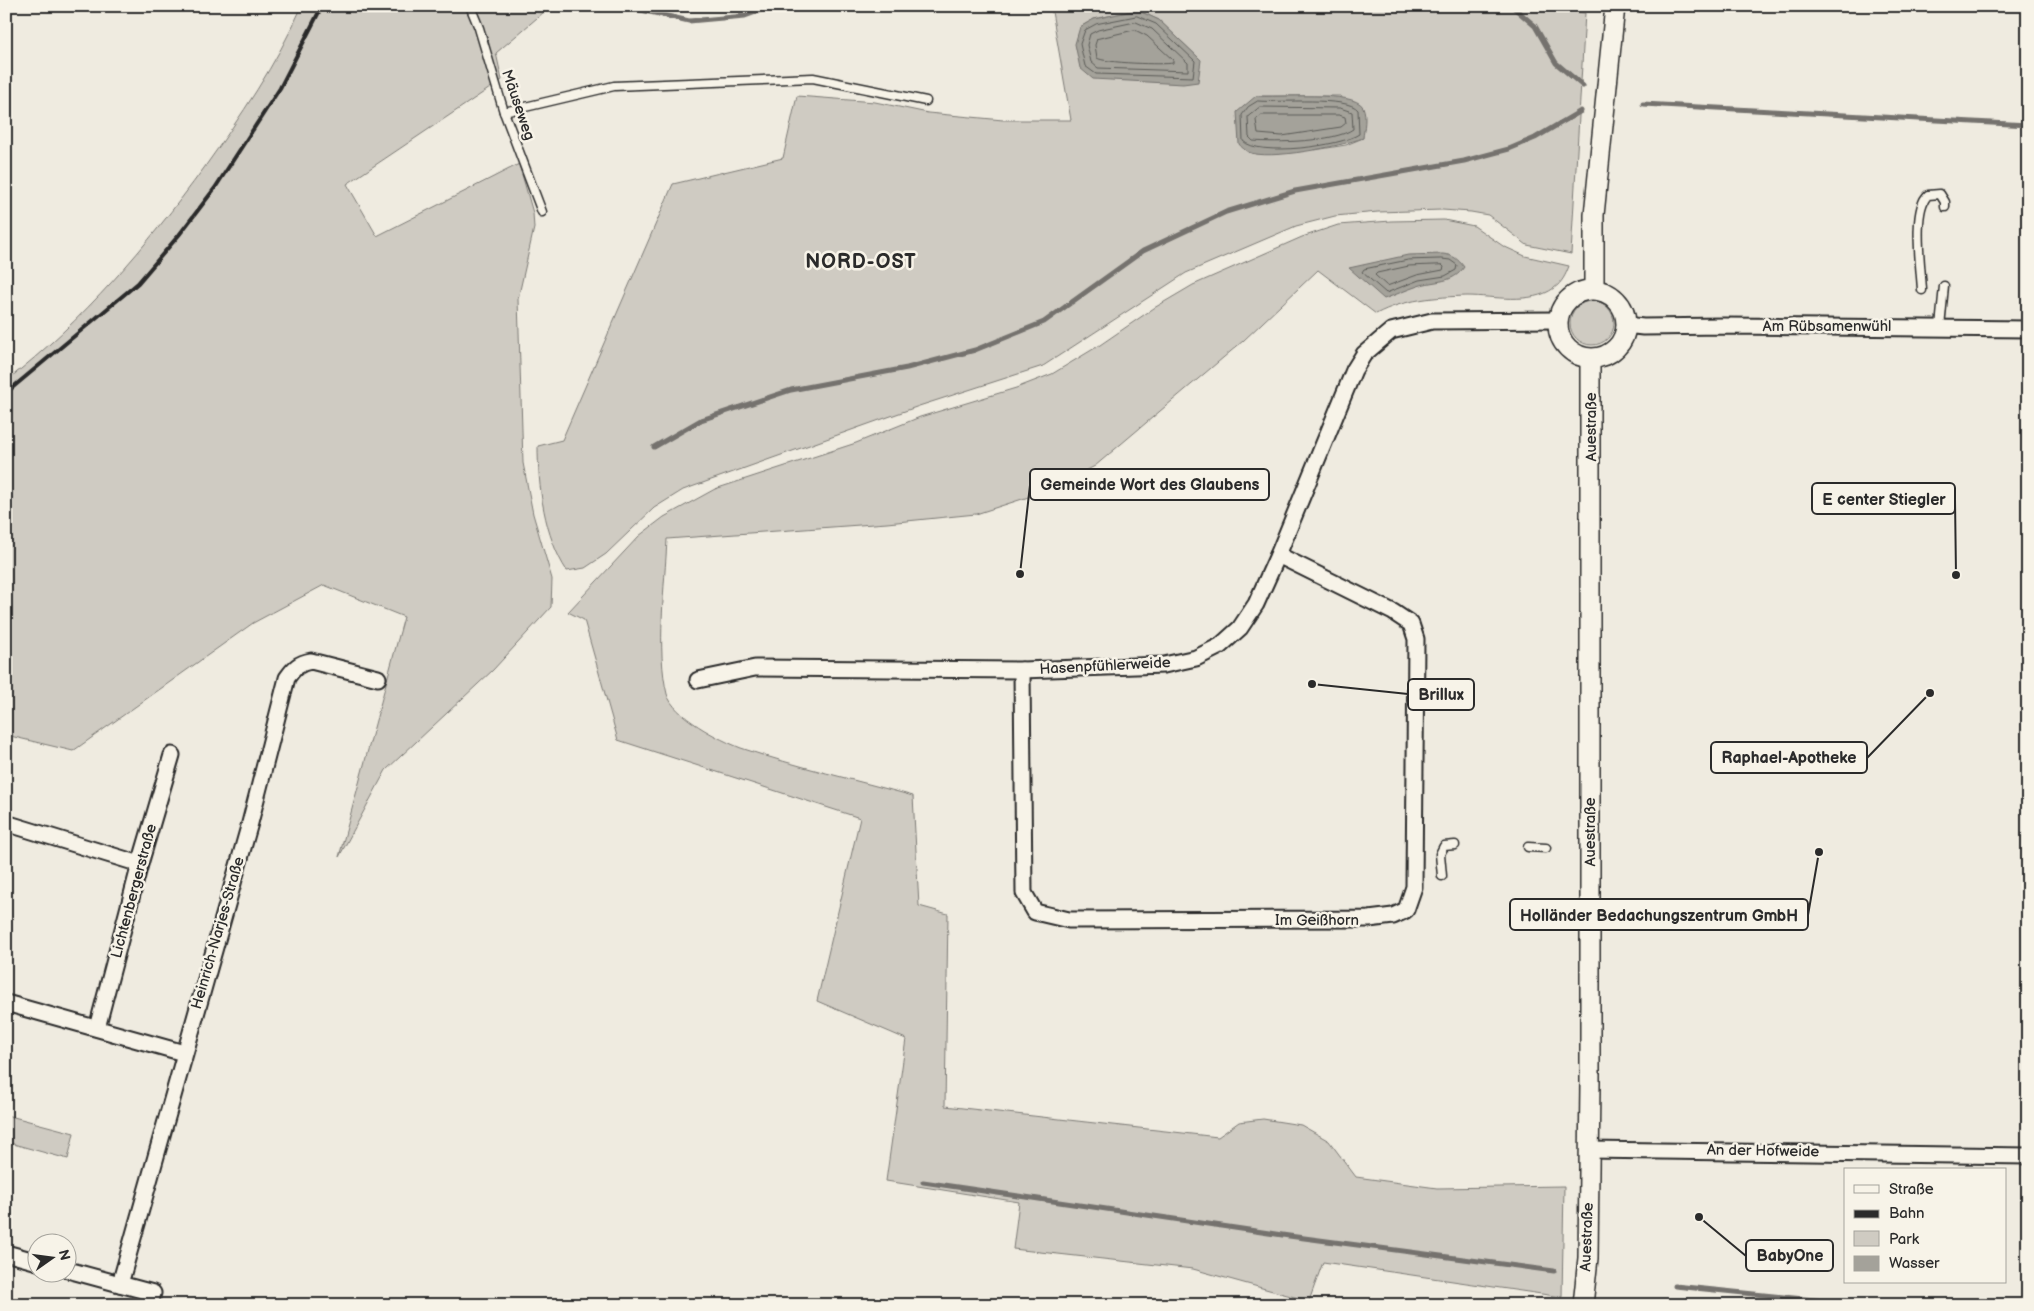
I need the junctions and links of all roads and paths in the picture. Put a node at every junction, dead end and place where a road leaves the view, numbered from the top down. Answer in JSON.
{"nodes":[{"id":1,"x":470,"y":6,"type":"edge"},
{"id":2,"x":1615,"y":6,"type":"edge"},
{"id":3,"x":926,"y":101,"type":"dead end"},
{"id":4,"x":504,"y":112,"type":"junction"},
{"id":5,"x":1945,"y":207,"type":"dead end"},
{"id":6,"x":542,"y":212,"type":"dead end"},
{"id":7,"x":1944,"y":286,"type":"dead end"},
{"id":8,"x":1594,"y":290,"type":"junction"},
{"id":9,"x":1922,"y":290,"type":"dead end"},
{"id":10,"x":1557,"y":320,"type":"junction"},
{"id":11,"x":1626,"y":325,"type":"junction"},
{"id":12,"x":1940,"y":328,"type":"junction"},
{"id":13,"x":2028,"y":329,"type":"edge"},
{"id":14,"x":1590,"y":359,"type":"junction"},
{"id":15,"x":1278,"y":555,"type":"junction"},
{"id":16,"x":1022,"y":670,"type":"junction"},
{"id":17,"x":378,"y":678,"type":"dead end"},
{"id":18,"x":698,"y":680,"type":"dead end"},
{"id":19,"x":172,"y":756,"type":"dead end"},
{"id":20,"x":6,"y":823,"type":"edge"},
{"id":21,"x":1455,"y":845,"type":"dead end"},
{"id":22,"x":1528,"y":846,"type":"dead end"},
{"id":23,"x":1546,"y":848,"type":"dead end"},
{"id":24,"x":140,"y":864,"type":"junction"},
{"id":25,"x":1442,"y":876,"type":"dead end"},
{"id":26,"x":6,"y":1003,"type":"edge"},
{"id":27,"x":97,"y":1028,"type":"junction"},
{"id":28,"x":184,"y":1053,"type":"junction"},
{"id":29,"x":1589,"y":1150,"type":"junction"},
{"id":30,"x":2028,"y":1156,"type":"edge"},
{"id":31,"x":6,"y":1253,"type":"edge"},
{"id":32,"x":28,"y":1259,"type":"edge"},
{"id":33,"x":78,"y":1273,"type":"edge"},
{"id":34,"x":120,"y":1284,"type":"junction"},
{"id":35,"x":150,"y":1305,"type":"edge"},
{"id":36,"x":1583,"y":1305,"type":"edge"}],
"edges":[{"from":1,"to":4,"type":"lane","name":"Mäuseweg"},
{"from":2,"to":8,"type":"street"},
{"from":3,"to":4,"type":"lane"},
{"from":4,"to":6,"type":"lane","name":"Mäuseweg"},
{"from":5,"to":9,"type":"lane"},
{"from":7,"to":12,"type":"lane"},
{"from":8,"to":10,"type":"street"},
{"from":8,"to":11,"type":"street"},
{"from":10,"to":14,"type":"street"},
{"from":10,"to":15,"type":"street","name":"Hasenpfühlerweide"},
{"from":11,"to":12,"type":"street","name":"Am Rübsamenwühl"},
{"from":11,"to":14,"type":"street"},
{"from":12,"to":13,"type":"street","name":"Am Rübsamenwühl"},
{"from":14,"to":29,"type":"street","name":"Auestraße"},
{"from":15,"to":16,"type":"street","name":"Hasenpfühlerweide"},
{"from":15,"to":16,"type":"street","name":"Im Geißhorn"},
{"from":16,"to":18,"type":"street","name":"Hasenpfühlerweide"},
{"from":17,"to":28,"type":"street","name":"Heinrich-Narjes-Straße"},
{"from":19,"to":24,"type":"street","name":"Lichtenbergerstraße"},
{"from":20,"to":24,"type":"street"},
{"from":21,"to":25,"type":"lane"},
{"from":22,"to":23,"type":"lane"},
{"from":24,"to":27,"type":"street","name":"Lichtenbergerstraße"},
{"from":26,"to":27,"type":"street"},
{"from":27,"to":28,"type":"street"},
{"from":28,"to":34,"type":"street","name":"Heinrich-Narjes-Straße"},
{"from":29,"to":30,"type":"street","name":"An der Hofweide"},
{"from":29,"to":36,"type":"street","name":"Auestraße"},
{"from":31,"to":32,"type":"street"},
{"from":33,"to":34,"type":"street"},
{"from":34,"to":35,"type":"street"}]}
